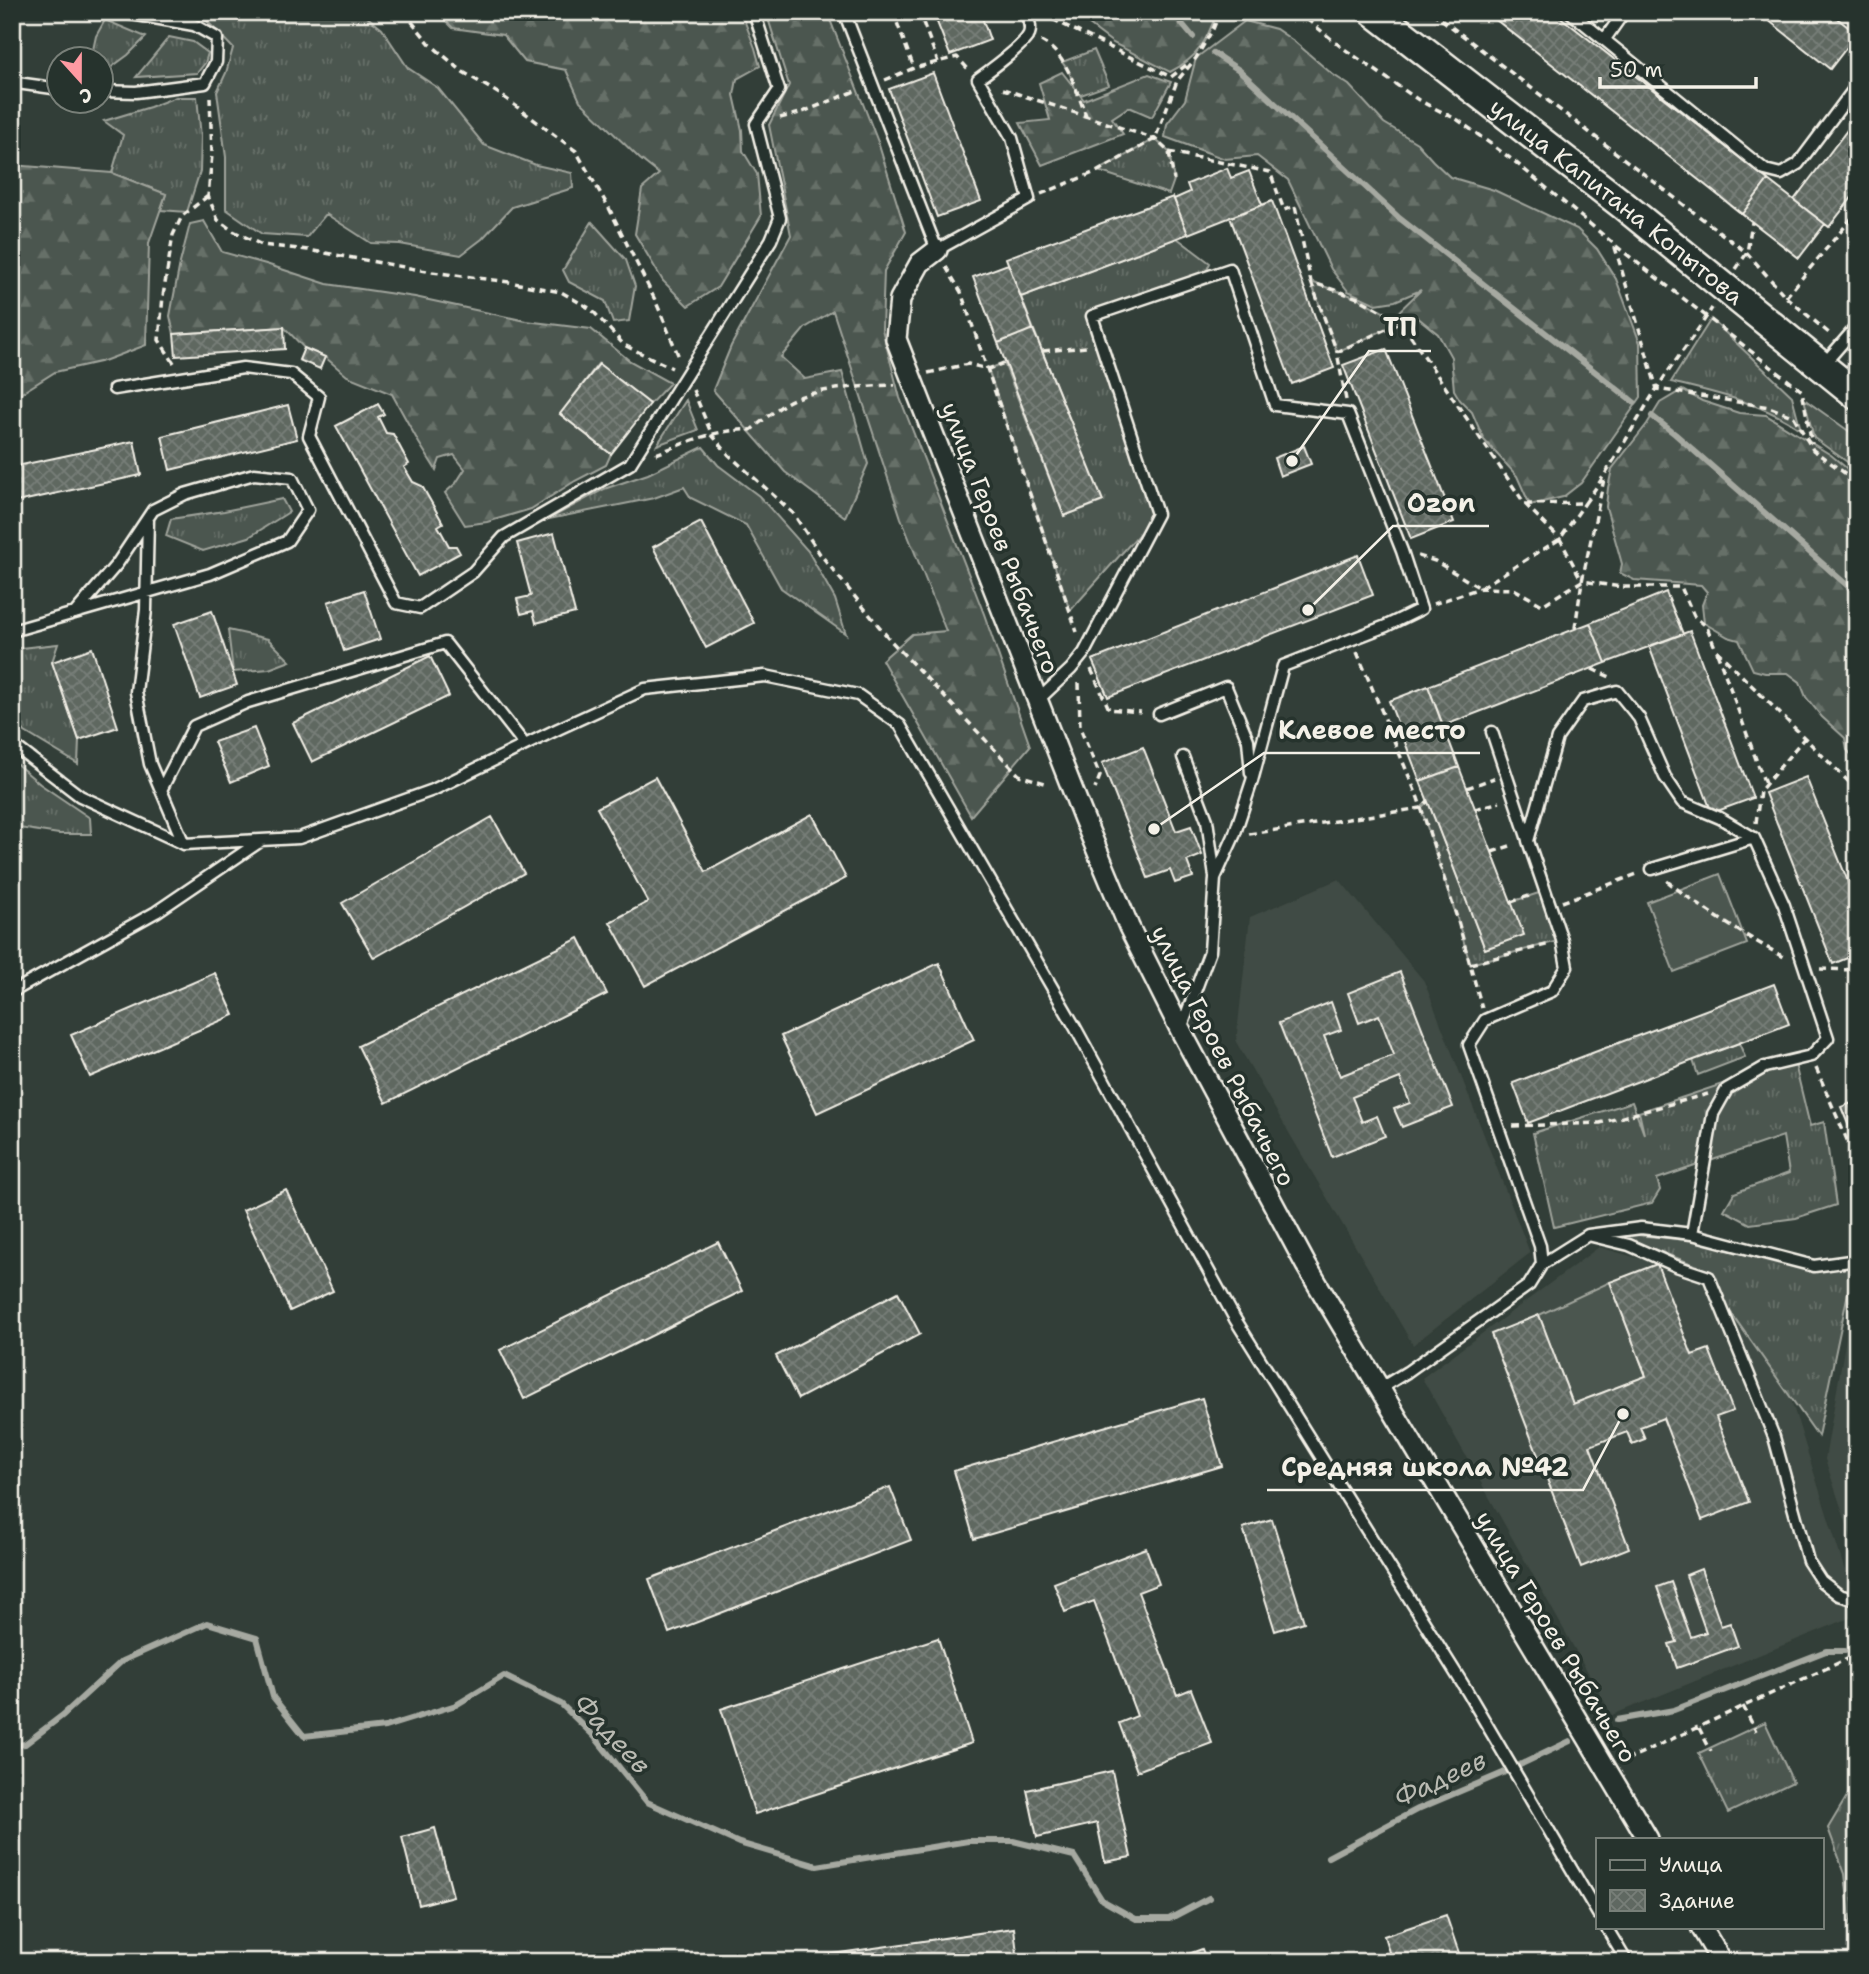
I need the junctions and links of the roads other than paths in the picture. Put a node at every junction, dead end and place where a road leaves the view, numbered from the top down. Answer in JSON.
{"nodes":[{"id":1,"x":120,"y":12,"type":"edge"},
{"id":2,"x":754,"y":12,"type":"edge"},
{"id":3,"x":844,"y":12,"type":"edge"},
{"id":4,"x":1027,"y":12,"type":"edge"},
{"id":5,"x":1374,"y":12,"type":"edge"},
{"id":6,"x":1570,"y":12,"type":"edge"},
{"id":7,"x":1624,"y":12,"type":"edge"},
{"id":8,"x":1605,"y":39,"type":"junction"},
{"id":9,"x":12,"y":79,"type":"edge"},
{"id":10,"x":1857,"y":85,"type":"edge"},
{"id":11,"x":46,"y":87,"type":"edge"},
{"id":12,"x":116,"y":92,"type":"edge"},
{"id":13,"x":937,"y":250,"type":"junction"},
{"id":14,"x":1857,"y":326,"type":"edge"},
{"id":15,"x":1821,"y":367,"type":"junction"},
{"id":16,"x":114,"y":388,"type":"dead end"},
{"id":17,"x":1857,"y":395,"type":"edge"},
{"id":18,"x":148,"y":518,"type":"junction"},
{"id":19,"x":146,"y":592,"type":"junction"},
{"id":20,"x":75,"y":613,"type":"junction"},
{"id":21,"x":12,"y":631,"type":"edge"},
{"id":22,"x":1036,"y":701,"type":"junction"},
{"id":23,"x":1159,"y":713,"type":"dead end"},
{"id":24,"x":1492,"y":732,"type":"dead end"},
{"id":25,"x":12,"y":744,"type":"edge"},
{"id":26,"x":525,"y":745,"type":"junction"},
{"id":27,"x":1183,"y":757,"type":"dead end"},
{"id":28,"x":1252,"y":781,"type":"junction"},
{"id":29,"x":161,"y":790,"type":"junction"},
{"id":30,"x":1754,"y":838,"type":"junction"},
{"id":31,"x":262,"y":840,"type":"junction"},
{"id":32,"x":1528,"y":841,"type":"junction"},
{"id":33,"x":184,"y":844,"type":"junction"},
{"id":34,"x":1652,"y":869,"type":"road end"},
{"id":35,"x":1215,"y":878,"type":"junction"},
{"id":36,"x":12,"y":992,"type":"edge"},
{"id":37,"x":1181,"y":1031,"type":"junction"},
{"id":38,"x":1692,"y":1234,"type":"junction"},
{"id":39,"x":1588,"y":1236,"type":"junction"},
{"id":40,"x":1857,"y":1260,"type":"edge"},
{"id":41,"x":1542,"y":1264,"type":"junction"},
{"id":42,"x":1379,"y":1389,"type":"junction"},
{"id":43,"x":1857,"y":1600,"type":"edge"},
{"id":44,"x":1647,"y":1838,"type":"edge"},
{"id":45,"x":1596,"y":1911,"type":"edge"},
{"id":46,"x":1606,"y":1928,"type":"edge"},
{"id":47,"x":1702,"y":1928,"type":"edge"},
{"id":48,"x":1627,"y":1962,"type":"edge"},
{"id":49,"x":1722,"y":1962,"type":"edge"}],
"edges":[{"from":1,"to":12,"type":"lane"},
{"from":2,"to":16,"type":"lane"},
{"from":3,"to":13,"type":"lane"},
{"from":4,"to":13,"type":"lane"},
{"from":5,"to":15,"type":"main road","name":"улица Капитана Копытова"},
{"from":6,"to":8,"type":"lane"},
{"from":7,"to":8,"type":"lane"},
{"from":8,"to":10,"type":"lane"},
{"from":9,"to":11,"type":"lane"},
{"from":13,"to":22,"type":"street","name":"улица Героев Рыбачьего"},
{"from":14,"to":15,"type":"lane"},
{"from":15,"to":17,"type":"main road","name":"улица Капитана Копытова"},
{"from":18,"to":19,"type":"lane"},
{"from":18,"to":19,"type":"lane"},
{"from":18,"to":20,"type":"lane"},
{"from":19,"to":20,"type":"lane"},
{"from":19,"to":29,"type":"lane"},
{"from":20,"to":21,"type":"lane"},
{"from":22,"to":28,"type":"lane"},
{"from":22,"to":37,"type":"street","name":"улица Героев Рыбачьего"},
{"from":23,"to":28,"type":"lane"},
{"from":24,"to":32,"type":"lane"},
{"from":25,"to":33,"type":"lane"},
{"from":26,"to":29,"type":"lane"},
{"from":26,"to":31,"type":"lane"},
{"from":26,"to":45,"type":"lane"},
{"from":27,"to":35,"type":"lane"},
{"from":28,"to":35,"type":"lane"},
{"from":29,"to":33,"type":"lane"},
{"from":30,"to":32,"type":"lane"},
{"from":30,"to":34,"type":"lane"},
{"from":30,"to":38,"type":"lane"},
{"from":31,"to":33,"type":"lane"},
{"from":31,"to":36,"type":"lane"},
{"from":32,"to":41,"type":"lane"},
{"from":35,"to":37,"type":"lane"},
{"from":37,"to":42,"type":"street","name":"улица Героев Рыбачьего"},
{"from":38,"to":39,"type":"lane"},
{"from":38,"to":40,"type":"lane"},
{"from":39,"to":41,"type":"lane"},
{"from":39,"to":43,"type":"lane"},
{"from":41,"to":42,"type":"lane"},
{"from":42,"to":44,"type":"street","name":"улица Героев Рыбачьего"},
{"from":46,"to":48,"type":"lane"},
{"from":47,"to":49,"type":"street"}]}
